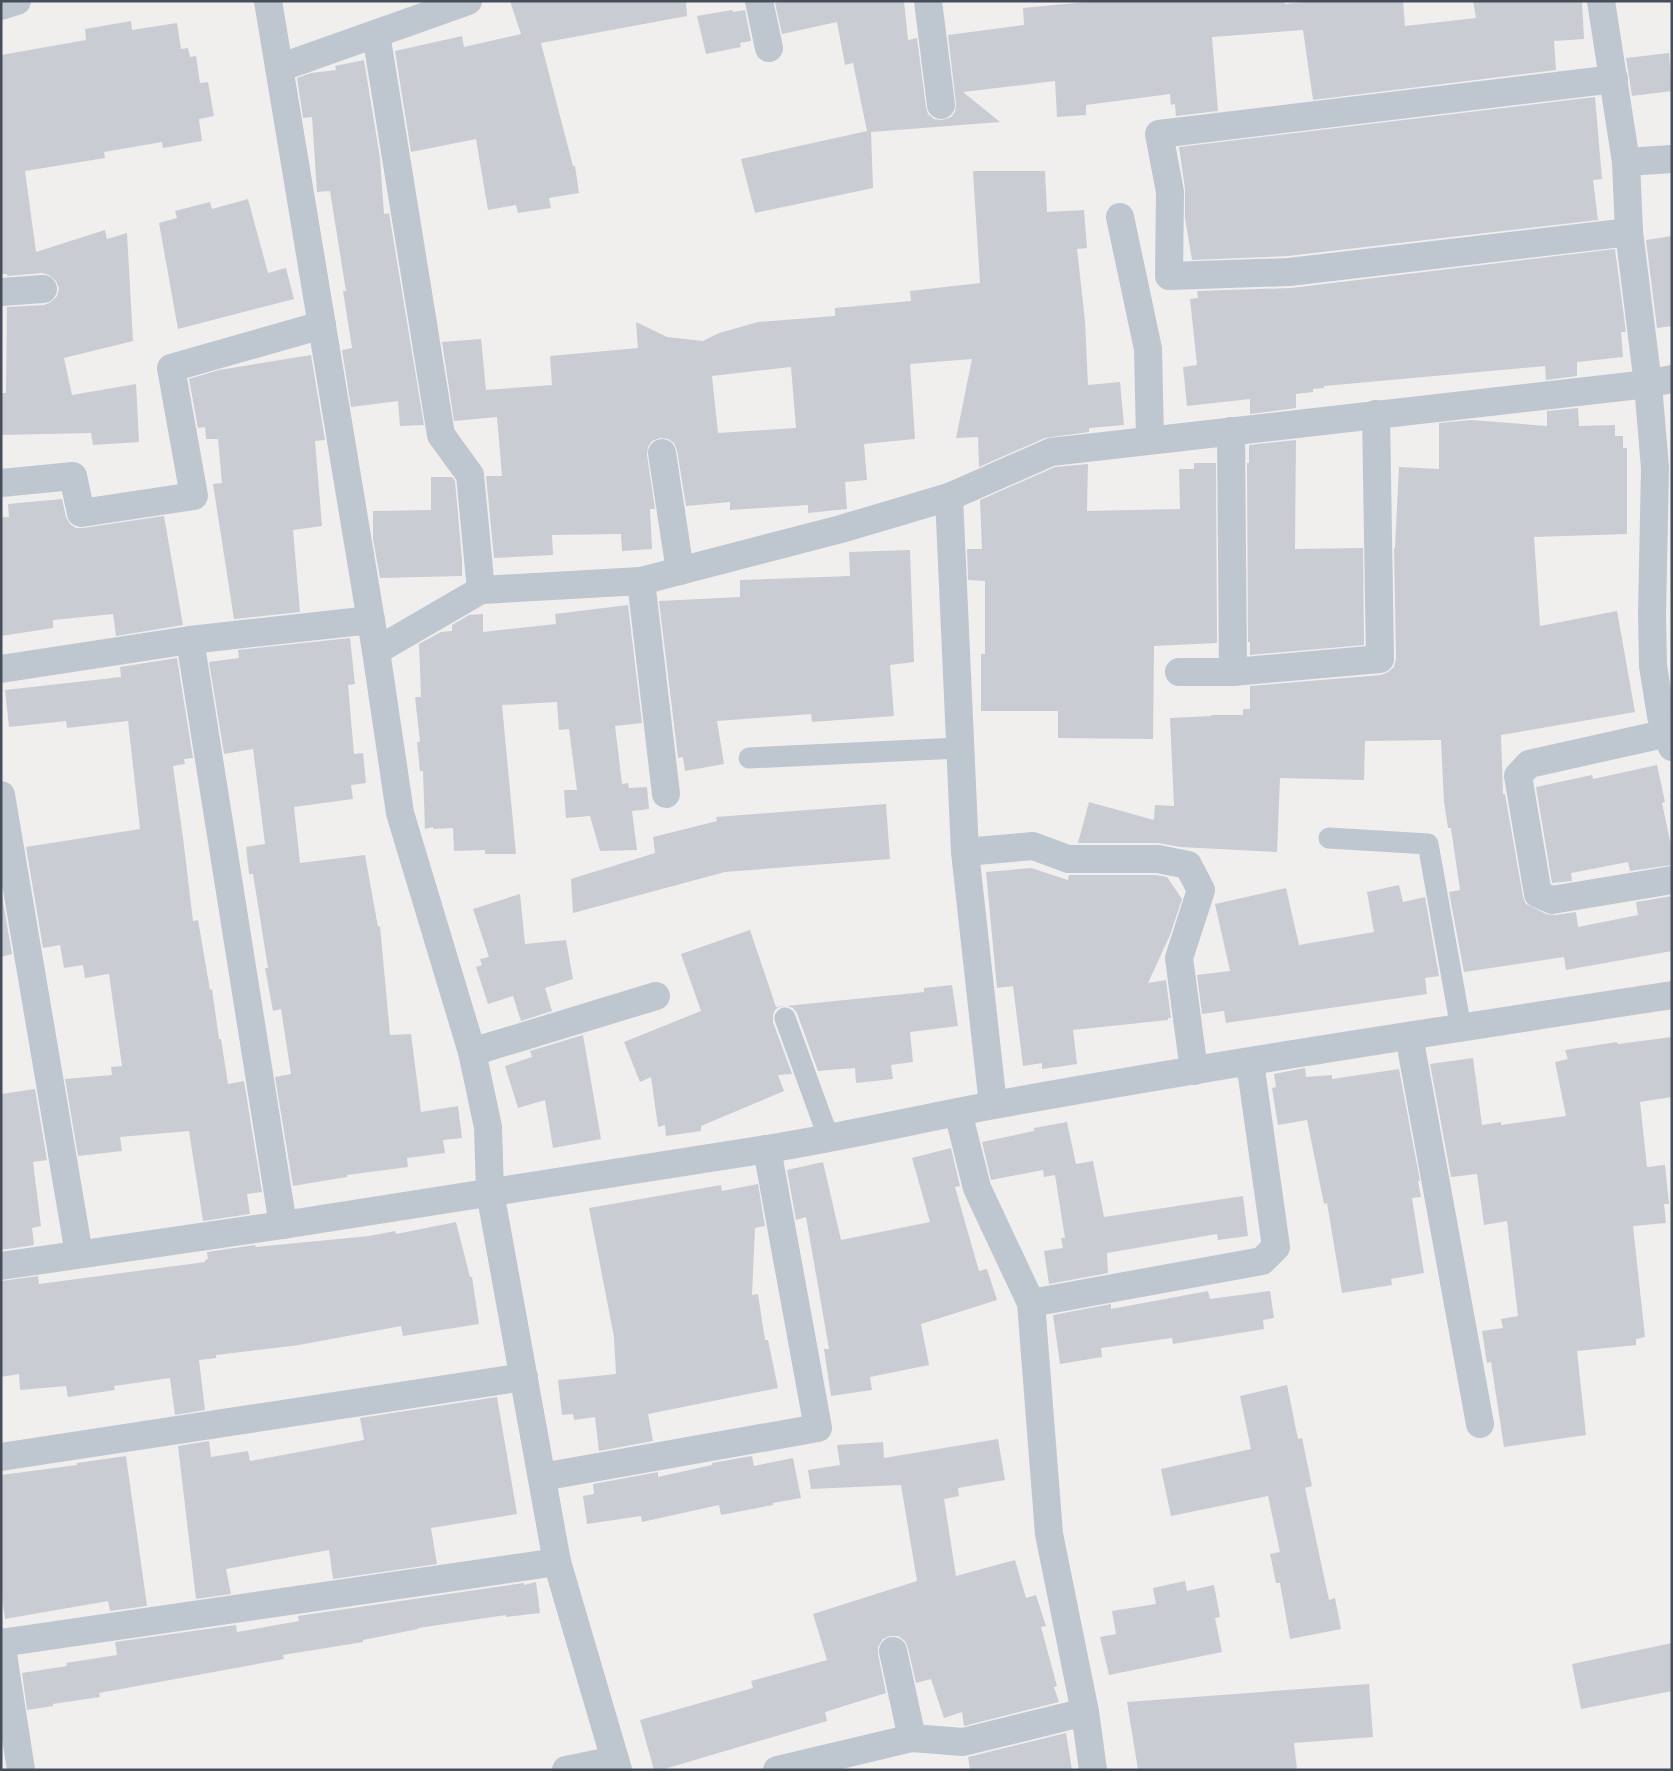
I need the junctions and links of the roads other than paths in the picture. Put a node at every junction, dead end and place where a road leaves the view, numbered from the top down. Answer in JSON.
{"nodes":[{"id":1,"x":17,"y":1,"type":"edge"},
{"id":2,"x":268,"y":1,"type":"edge"},
{"id":3,"x":468,"y":1,"type":"edge"},
{"id":4,"x":759,"y":1,"type":"edge"},
{"id":5,"x":928,"y":1,"type":"edge"},
{"id":6,"x":1601,"y":1,"type":"edge"},
{"id":7,"x":1,"y":6,"type":"edge"},
{"id":8,"x":376,"y":34,"type":"junction"},
{"id":9,"x":769,"y":48,"type":"dead end"},
{"id":10,"x":279,"y":68,"type":"junction"},
{"id":11,"x":1614,"y":79,"type":"junction"},
{"id":12,"x":941,"y":105,"type":"dead end"},
{"id":13,"x":1672,"y":159,"type":"edge"},
{"id":14,"x":1626,"y":162,"type":"junction"},
{"id":15,"x":1120,"y":217,"type":"dead end"},
{"id":16,"x":1629,"y":232,"type":"junction"},
{"id":17,"x":43,"y":289,"type":"dead end"},
{"id":18,"x":1,"y":292,"type":"edge"},
{"id":19,"x":322,"y":325,"type":"junction"},
{"id":20,"x":1660,"y":381,"type":"edge"},
{"id":21,"x":1376,"y":414,"type":"junction"},
{"id":22,"x":1231,"y":431,"type":"junction"},
{"id":23,"x":1150,"y":440,"type":"junction"},
{"id":24,"x":662,"y":453,"type":"dead end"},
{"id":25,"x":1,"y":483,"type":"edge"},
{"id":26,"x":949,"y":497,"type":"junction"},
{"id":27,"x":680,"y":571,"type":"junction"},
{"id":28,"x":641,"y":581,"type":"junction"},
{"id":29,"x":481,"y":590,"type":"junction"},
{"id":30,"x":1662,"y":612,"type":"edge"},
{"id":31,"x":371,"y":620,"type":"junction"},
{"id":32,"x":190,"y":640,"type":"junction"},
{"id":33,"x":376,"y":651,"type":"junction"},
{"id":34,"x":1,"y":669,"type":"edge"},
{"id":35,"x":1179,"y":672,"type":"dead end"},
{"id":36,"x":1233,"y":672,"type":"junction"},
{"id":37,"x":1668,"y":727,"type":"edge"},
{"id":38,"x":959,"y":748,"type":"junction"},
{"id":39,"x":749,"y":758,"type":"dead end"},
{"id":40,"x":666,"y":794,"type":"dead end"},
{"id":41,"x":1,"y":795,"type":"edge"},
{"id":42,"x":1329,"y":838,"type":"dead end"},
{"id":43,"x":965,"y":852,"type":"junction"},
{"id":44,"x":1672,"y":880,"type":"edge"},
{"id":45,"x":1672,"y":995,"type":"edge"},
{"id":46,"x":656,"y":996,"type":"dead end"},
{"id":47,"x":785,"y":1018,"type":"dead end"},
{"id":48,"x":1461,"y":1028,"type":"junction"},
{"id":49,"x":1409,"y":1036,"type":"junction"},
{"id":50,"x":472,"y":1052,"type":"junction"},
{"id":51,"x":1250,"y":1062,"type":"junction"},
{"id":52,"x":1194,"y":1071,"type":"junction"},
{"id":53,"x":993,"y":1105,"type":"junction"},
{"id":54,"x":958,"y":1112,"type":"junction"},
{"id":55,"x":829,"y":1139,"type":"junction"},
{"id":56,"x":767,"y":1149,"type":"junction"},
{"id":57,"x":490,"y":1192,"type":"junction"},
{"id":58,"x":283,"y":1225,"type":"junction"},
{"id":59,"x":79,"y":1254,"type":"junction"},
{"id":60,"x":1,"y":1266,"type":"edge"},
{"id":61,"x":1031,"y":1303,"type":"junction"},
{"id":62,"x":524,"y":1377,"type":"junction"},
{"id":63,"x":1480,"y":1424,"type":"dead end"},
{"id":64,"x":1,"y":1457,"type":"edge"},
{"id":65,"x":542,"y":1476,"type":"junction"},
{"id":66,"x":557,"y":1562,"type":"junction"},
{"id":67,"x":1,"y":1643,"type":"edge"},
{"id":68,"x":893,"y":1651,"type":"dead end"},
{"id":69,"x":4,"y":1670,"type":"edge"},
{"id":70,"x":1085,"y":1712,"type":"junction"},
{"id":71,"x":912,"y":1738,"type":"junction"},
{"id":72,"x":617,"y":1765,"type":"edge"},
{"id":73,"x":21,"y":1770,"type":"edge"},
{"id":74,"x":566,"y":1770,"type":"edge"},
{"id":75,"x":777,"y":1770,"type":"edge"},
{"id":76,"x":1093,"y":1770,"type":"edge"}],
"edges":[{"from":1,"to":7,"type":"street"},
{"from":2,"to":10,"type":"street"},
{"from":3,"to":8,"type":"street"},
{"from":4,"to":9,"type":"street"},
{"from":5,"to":12,"type":"street"},
{"from":6,"to":11,"type":"street"},
{"from":8,"to":10,"type":"street"},
{"from":8,"to":29,"type":"street"},
{"from":10,"to":19,"type":"street"},
{"from":11,"to":14,"type":"street"},
{"from":11,"to":16,"type":"street"},
{"from":13,"to":14,"type":"street"},
{"from":14,"to":16,"type":"street"},
{"from":15,"to":23,"type":"street"},
{"from":16,"to":20,"type":"street"},
{"from":17,"to":18,"type":"street"},
{"from":19,"to":25,"type":"street"},
{"from":19,"to":31,"type":"street"},
{"from":20,"to":21,"type":"street"},
{"from":20,"to":30,"type":"street"},
{"from":21,"to":22,"type":"street"},
{"from":21,"to":36,"type":"street"},
{"from":22,"to":23,"type":"street"},
{"from":22,"to":36,"type":"street"},
{"from":23,"to":26,"type":"street"},
{"from":24,"to":27,"type":"street"},
{"from":26,"to":27,"type":"street"},
{"from":26,"to":38,"type":"street"},
{"from":27,"to":28,"type":"street"},
{"from":28,"to":29,"type":"street"},
{"from":28,"to":40,"type":"street"},
{"from":29,"to":33,"type":"street"},
{"from":30,"to":37,"type":"street"},
{"from":31,"to":32,"type":"street"},
{"from":31,"to":33,"type":"street"},
{"from":32,"to":34,"type":"street"},
{"from":32,"to":58,"type":"street"},
{"from":33,"to":50,"type":"street"},
{"from":35,"to":36,"type":"street"},
{"from":37,"to":44,"type":"street"},
{"from":38,"to":39,"type":"lane"},
{"from":38,"to":43,"type":"street"},
{"from":41,"to":59,"type":"street"},
{"from":42,"to":48,"type":"lane"},
{"from":43,"to":52,"type":"street"},
{"from":43,"to":53,"type":"street"},
{"from":45,"to":48,"type":"street"},
{"from":46,"to":50,"type":"street"},
{"from":47,"to":55,"type":"lane"},
{"from":48,"to":49,"type":"street"},
{"from":49,"to":51,"type":"street"},
{"from":49,"to":63,"type":"street"},
{"from":50,"to":57,"type":"street"},
{"from":51,"to":52,"type":"street"},
{"from":51,"to":61,"type":"street"},
{"from":52,"to":53,"type":"street"},
{"from":53,"to":54,"type":"street"},
{"from":54,"to":55,"type":"street"},
{"from":54,"to":61,"type":"street"},
{"from":55,"to":56,"type":"street"},
{"from":56,"to":57,"type":"street"},
{"from":56,"to":65,"type":"street"},
{"from":57,"to":58,"type":"street"},
{"from":57,"to":62,"type":"street"},
{"from":58,"to":59,"type":"street"},
{"from":59,"to":60,"type":"street"},
{"from":61,"to":70,"type":"street"},
{"from":62,"to":64,"type":"street"},
{"from":62,"to":65,"type":"street"},
{"from":65,"to":66,"type":"street"},
{"from":66,"to":67,"type":"street"},
{"from":66,"to":72,"type":"street"},
{"from":67,"to":69,"type":"street"},
{"from":68,"to":71,"type":"street"},
{"from":69,"to":73,"type":"street"},
{"from":70,"to":71,"type":"street"},
{"from":70,"to":76,"type":"street"},
{"from":71,"to":75,"type":"street"},
{"from":72,"to":74,"type":"street"}]}
